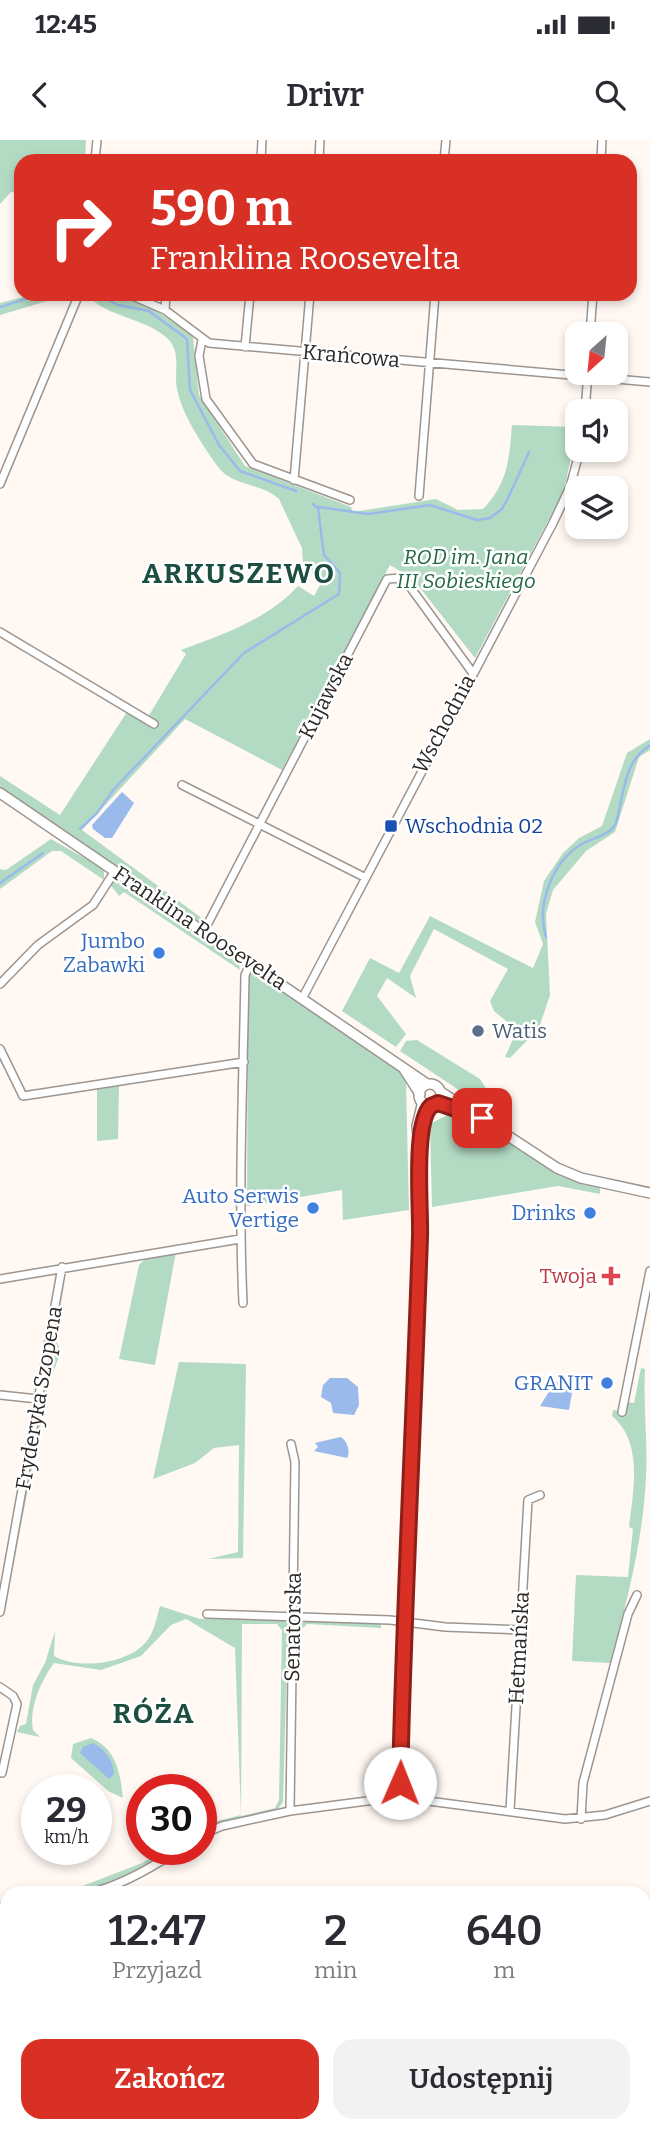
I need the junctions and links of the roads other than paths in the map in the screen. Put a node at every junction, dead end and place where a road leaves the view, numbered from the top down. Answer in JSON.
{"nodes":[{"id":1,"x":76,"y":301,"type":"edge"},
{"id":2,"x":144,"y":301,"type":"edge"},
{"id":3,"x":166,"y":301,"type":"edge"},
{"id":4,"x":249,"y":301,"type":"edge"},
{"id":5,"x":310,"y":301,"type":"edge"},
{"id":6,"x":435,"y":301,"type":"edge"},
{"id":7,"x":592,"y":301,"type":"edge"},
{"id":8,"x":165,"y":310,"type":"junction"},
{"id":9,"x":591,"y":322,"type":"edge"},
{"id":10,"x":202,"y":340,"type":"junction"},
{"id":11,"x":245,"y":347,"type":"junction"},
{"id":12,"x":306,"y":352,"type":"junction"},
{"id":13,"x":431,"y":362,"type":"junction"},
{"id":14,"x":565,"y":373,"type":"edge"},
{"id":15,"x":628,"y":380,"type":"edge"},
{"id":16,"x":650,"y":382,"type":"edge"},
{"id":17,"x":577,"y":462,"type":"edge"},
{"id":18,"x":294,"y":480,"type":"junction"},
{"id":19,"x":0,"y":484,"type":"edge"},
{"id":20,"x":419,"y":496,"type":"dead end"},
{"id":21,"x":350,"y":500,"type":"dead end"},
{"id":22,"x":0,"y":632,"type":"edge"},
{"id":23,"x":472,"y":672,"type":"junction"},
{"id":24,"x":154,"y":724,"type":"dead end"},
{"id":25,"x":182,"y":785,"type":"dead end"},
{"id":26,"x":0,"y":793,"type":"edge"},
{"id":27,"x":260,"y":824,"type":"junction"},
{"id":28,"x":115,"y":871,"type":"junction"},
{"id":29,"x":364,"y":877,"type":"junction"},
{"id":30,"x":204,"y":931,"type":"junction"},
{"id":31,"x":251,"y":962,"type":"junction"},
{"id":32,"x":0,"y":984,"type":"edge"},
{"id":33,"x":303,"y":997,"type":"junction"},
{"id":34,"x":0,"y":1049,"type":"edge"},
{"id":35,"x":244,"y":1062,"type":"junction"},
{"id":36,"x":399,"y":1063,"type":"junction"},
{"id":37,"x":427,"y":1084,"type":"junction"},
{"id":38,"x":441,"y":1092,"type":"junction"},
{"id":39,"x":428,"y":1101,"type":"junction"},
{"id":40,"x":482,"y":1118,"type":"junction"},
{"id":41,"x":650,"y":1193,"type":"edge"},
{"id":42,"x":240,"y":1239,"type":"junction"},
{"id":43,"x":62,"y":1267,"type":"junction"},
{"id":44,"x":650,"y":1271,"type":"edge"},
{"id":45,"x":0,"y":1279,"type":"edge"},
{"id":46,"x":243,"y":1303,"type":"dead end"},
{"id":47,"x":0,"y":1395,"type":"edge"},
{"id":48,"x":38,"y":1399,"type":"junction"},
{"id":49,"x":622,"y":1412,"type":"dead end"},
{"id":50,"x":291,"y":1444,"type":"dead end"},
{"id":51,"x":540,"y":1495,"type":"dead end"},
{"id":52,"x":637,"y":1595,"type":"dead end"},
{"id":53,"x":0,"y":1612,"type":"edge"},
{"id":54,"x":207,"y":1614,"type":"dead end"},
{"id":55,"x":294,"y":1617,"type":"junction"},
{"id":56,"x":404,"y":1622,"type":"junction"},
{"id":57,"x":520,"y":1630,"type":"junction"},
{"id":58,"x":0,"y":1687,"type":"edge"},
{"id":59,"x":2,"y":1773,"type":"dead end"},
{"id":60,"x":398,"y":1797,"type":"junction"},
{"id":61,"x":650,"y":1801,"type":"edge"},
{"id":62,"x":510,"y":1810,"type":"junction"},
{"id":63,"x":290,"y":1811,"type":"junction"},
{"id":64,"x":581,"y":1819,"type":"junction"},
{"id":65,"x":217,"y":1828,"type":"edge"},
{"id":66,"x":152,"y":1865,"type":"edge"},
{"id":67,"x":116,"y":1886,"type":"edge"}],
"edges":[{"from":1,"to":19,"type":"street"},
{"from":2,"to":8,"type":"street","name":"Krańcowa"},
{"from":3,"to":8,"type":"street"},
{"from":4,"to":11,"type":"street"},
{"from":5,"to":12,"type":"street"},
{"from":6,"to":13,"type":"street"},
{"from":7,"to":9,"type":"street"},
{"from":8,"to":10,"type":"street","name":"Krańcowa"},
{"from":10,"to":11,"type":"street","name":"Krańcowa"},
{"from":10,"to":18,"type":"street"},
{"from":11,"to":12,"type":"street","name":"Krańcowa"},
{"from":12,"to":13,"type":"street","name":"Krańcowa"},
{"from":12,"to":18,"type":"street"},
{"from":13,"to":14,"type":"street","name":"Krańcowa"},
{"from":13,"to":20,"type":"street"},
{"from":15,"to":16,"type":"street","name":"Krańcowa"},
{"from":17,"to":23,"type":"street","name":"Wschodnia"},
{"from":18,"to":21,"type":"street"},
{"from":22,"to":24,"type":"street"},
{"from":23,"to":27,"type":"street","name":"Kujawska"},
{"from":23,"to":29,"type":"street","name":"Wschodnia"},
{"from":25,"to":27,"type":"street"},
{"from":26,"to":28,"type":"street","name":"Franklina Roosevelta"},
{"from":27,"to":29,"type":"street"},
{"from":27,"to":30,"type":"street","name":"Kujawska"},
{"from":28,"to":30,"type":"street","name":"Franklina Roosevelta"},
{"from":28,"to":32,"type":"street"},
{"from":29,"to":33,"type":"street","name":"Wschodnia"},
{"from":30,"to":31,"type":"street","name":"Franklina Roosevelta"},
{"from":31,"to":33,"type":"street","name":"Franklina Roosevelta"},
{"from":31,"to":35,"type":"street"},
{"from":33,"to":36,"type":"street","name":"Franklina Roosevelta"},
{"from":34,"to":35,"type":"street"},
{"from":35,"to":42,"type":"street"},
{"from":36,"to":37,"type":"street","name":"Franklina Roosevelta"},
{"from":36,"to":39,"type":"street","name":"Franklina Roosevelta"},
{"from":37,"to":38,"type":"street","name":"Franklina Roosevelta"},
{"from":37,"to":39,"type":"street"},
{"from":38,"to":39,"type":"street"},
{"from":38,"to":40,"type":"street"},
{"from":39,"to":40,"type":"street"},
{"from":39,"to":56,"type":"street"},
{"from":40,"to":41,"type":"street"},
{"from":42,"to":43,"type":"street"},
{"from":42,"to":46,"type":"street"},
{"from":43,"to":45,"type":"street"},
{"from":43,"to":48,"type":"street","name":"Fryderyka Szopena"},
{"from":44,"to":49,"type":"street"},
{"from":47,"to":48,"type":"street"},
{"from":48,"to":53,"type":"street","name":"Fryderyka Szopena"},
{"from":50,"to":55,"type":"street","name":"Senatorska"},
{"from":51,"to":57,"type":"street","name":"Hetmańska"},
{"from":52,"to":64,"type":"street"},
{"from":54,"to":55,"type":"street"},
{"from":55,"to":56,"type":"street"},
{"from":55,"to":63,"type":"street","name":"Senatorska"},
{"from":56,"to":57,"type":"street"},
{"from":56,"to":60,"type":"street"},
{"from":57,"to":62,"type":"street","name":"Hetmańska"},
{"from":58,"to":59,"type":"street"},
{"from":60,"to":62,"type":"street"},
{"from":60,"to":63,"type":"street"},
{"from":61,"to":64,"type":"street"},
{"from":62,"to":64,"type":"street"},
{"from":63,"to":65,"type":"street"},
{"from":66,"to":67,"type":"street"}]}
